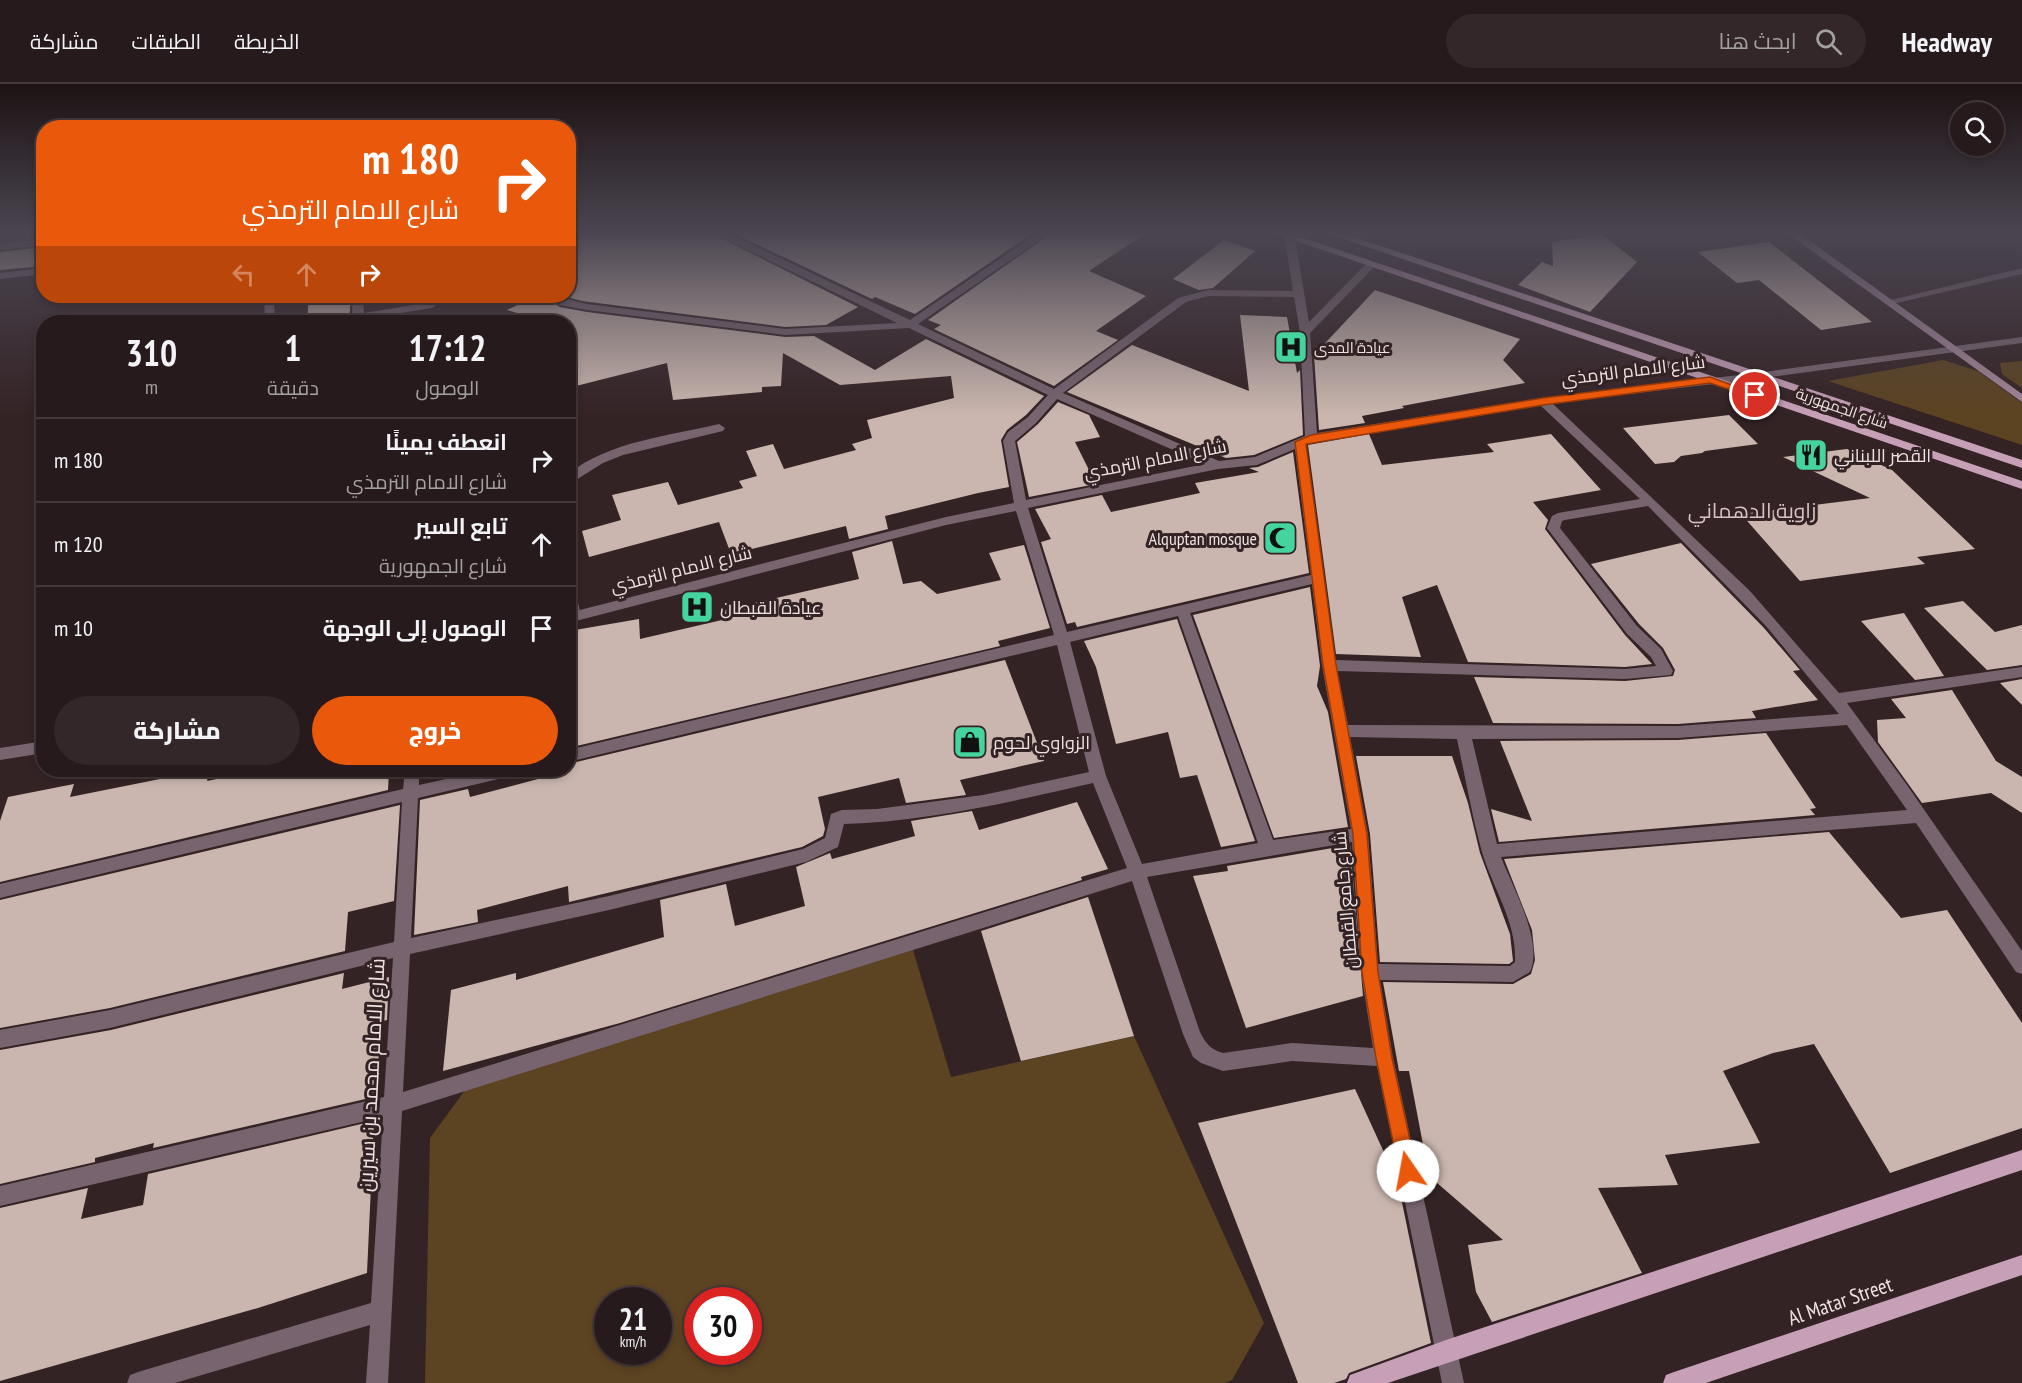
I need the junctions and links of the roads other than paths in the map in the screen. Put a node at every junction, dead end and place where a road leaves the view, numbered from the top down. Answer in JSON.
{"nodes":[{"id":1,"x":845,"y":294,"type":"edge"},
{"id":2,"x":956,"y":294,"type":"edge"},
{"id":3,"x":1204,"y":294,"type":"edge"},
{"id":4,"x":1264,"y":294,"type":"edge"},
{"id":5,"x":1299,"y":294,"type":"joint"},
{"id":6,"x":1343,"y":294,"type":"edge"},
{"id":7,"x":1455,"y":294,"type":"edge"},
{"id":8,"x":1511,"y":294,"type":"edge"},
{"id":9,"x":1876,"y":294,"type":"edge"},
{"id":10,"x":1924,"y":294,"type":"edge"},
{"id":11,"x":1888,"y":302,"type":"junction"},
{"id":12,"x":433,"y":303,"type":"edge"},
{"id":13,"x":564,"y":303,"type":"edge"},
{"id":14,"x":369,"y":315,"type":"edge"},
{"id":15,"x":910,"y":325,"type":"junction"},
{"id":16,"x":1305,"y":332,"type":"junction"},
{"id":17,"x":2022,"y":340,"type":"edge"},
{"id":18,"x":1954,"y":350,"type":"junction"},
{"id":19,"x":1756,"y":376,"type":"junction"},
{"id":20,"x":1710,"y":380,"type":"junction"},
{"id":21,"x":1055,"y":394,"type":"junction"},
{"id":22,"x":2022,"y":399,"type":"edge"},
{"id":23,"x":1543,"y":401,"type":"junction"},
{"id":24,"x":719,"y":428,"type":"dead end"},
{"id":25,"x":1305,"y":440,"type":"junction"},
{"id":26,"x":2022,"y":464,"type":"edge"},
{"id":27,"x":1218,"y":465,"type":"junction"},
{"id":28,"x":576,"y":474,"type":"edge"},
{"id":29,"x":2022,"y":484,"type":"edge"},
{"id":30,"x":1649,"y":502,"type":"junction"},
{"id":31,"x":1021,"y":506,"type":"junction"},
{"id":32,"x":1318,"y":578,"type":"junction"},
{"id":33,"x":1182,"y":609,"type":"junction"},
{"id":34,"x":576,"y":616,"type":"edge"},
{"id":35,"x":1062,"y":638,"type":"junction"},
{"id":36,"x":1329,"y":665,"type":"junction"},
{"id":37,"x":2022,"y":672,"type":"edge"},
{"id":38,"x":1835,"y":699,"type":"junction"},
{"id":39,"x":1850,"y":719,"type":"junction"},
{"id":40,"x":1341,"y":731,"type":"junction"},
{"id":41,"x":1463,"y":733,"type":"junction"},
{"id":42,"x":36,"y":748,"type":"edge"},
{"id":43,"x":0,"y":754,"type":"edge"},
{"id":44,"x":576,"y":754,"type":"edge"},
{"id":45,"x":1098,"y":776,"type":"junction"},
{"id":46,"x":411,"y":777,"type":"edge"},
{"id":47,"x":482,"y":777,"type":"edge"},
{"id":48,"x":410,"y":794,"type":"junction"},
{"id":49,"x":1918,"y":816,"type":"junction"},
{"id":50,"x":1360,"y":834,"type":"junction"},
{"id":51,"x":1268,"y":848,"type":"junction"},
{"id":52,"x":1491,"y":851,"type":"junction"},
{"id":53,"x":1137,"y":872,"type":"junction"},
{"id":54,"x":0,"y":891,"type":"edge"},
{"id":55,"x":401,"y":948,"type":"junction"},
{"id":56,"x":2022,"y":966,"type":"edge"},
{"id":57,"x":1370,"y":972,"type":"junction"},
{"id":58,"x":0,"y":1039,"type":"edge"},
{"id":59,"x":1384,"y":1058,"type":"junction"},
{"id":60,"x":392,"y":1105,"type":"junction"},
{"id":61,"x":2022,"y":1160,"type":"edge"},
{"id":62,"x":0,"y":1196,"type":"edge"},
{"id":63,"x":2022,"y":1265,"type":"edge"},
{"id":64,"x":381,"y":1311,"type":"junction"},
{"id":65,"x":1446,"y":1351,"type":"junction"},
{"id":66,"x":138,"y":1383,"type":"edge"},
{"id":67,"x":376,"y":1383,"type":"edge"},
{"id":68,"x":1359,"y":1383,"type":"edge"},
{"id":69,"x":1453,"y":1383,"type":"edge"},
{"id":70,"x":1676,"y":1383,"type":"edge"}],
"edges":[{"from":1,"to":15,"type":"street"},
{"from":2,"to":15,"type":"street"},
{"from":3,"to":21,"type":"street"},
{"from":4,"to":5,"type":"street"},
{"from":5,"to":16,"type":"street","name":"شارع جامع القبطان"},
{"from":6,"to":16,"type":"street"},
{"from":7,"to":20,"type":"main road","name":"شارع الجمهورية"},
{"from":8,"to":19,"type":"main road","name":"شارع الجمهورية"},
{"from":9,"to":11,"type":"main road"},
{"from":10,"to":11,"type":"street"},
{"from":11,"to":18,"type":"main road"},
{"from":12,"to":14,"type":"street"},
{"from":13,"to":15,"type":"street"},
{"from":15,"to":21,"type":"street"},
{"from":16,"to":25,"type":"street","name":"شارع جامع القبطان"},
{"from":17,"to":18,"type":"street","name":"شارع الامام الترمذي"},
{"from":18,"to":19,"type":"street","name":"شارع الامام الترمذي"},
{"from":18,"to":22,"type":"main road"},
{"from":19,"to":20,"type":"street","name":"شارع الامام الترمذي"},
{"from":19,"to":26,"type":"main road","name":"شارع الجمهورية"},
{"from":20,"to":23,"type":"street","name":"شارع الامام الترمذي"},
{"from":20,"to":29,"type":"main road","name":"شارع الجمهورية"},
{"from":21,"to":27,"type":"street"},
{"from":21,"to":31,"type":"street"},
{"from":23,"to":25,"type":"street","name":"شارع الامام الترمذي"},
{"from":23,"to":30,"type":"street"},
{"from":24,"to":28,"type":"street"},
{"from":25,"to":27,"type":"street","name":"شارع الامام الترمذي"},
{"from":25,"to":32,"type":"street","name":"شارع جامع القبطان"},
{"from":27,"to":31,"type":"street","name":"شارع الامام الترمذي"},
{"from":30,"to":36,"type":"street"},
{"from":30,"to":38,"type":"street"},
{"from":31,"to":34,"type":"street","name":"شارع الامام الترمذي"},
{"from":31,"to":35,"type":"street"},
{"from":32,"to":33,"type":"street"},
{"from":32,"to":36,"type":"street","name":"شارع جامع القبطان"},
{"from":33,"to":35,"type":"street"},
{"from":33,"to":51,"type":"street"},
{"from":35,"to":44,"type":"street"},
{"from":35,"to":45,"type":"street"},
{"from":36,"to":40,"type":"street","name":"شارع جامع القبطان"},
{"from":37,"to":38,"type":"street"},
{"from":38,"to":39,"type":"street"},
{"from":39,"to":41,"type":"street"},
{"from":39,"to":49,"type":"street"},
{"from":40,"to":41,"type":"street"},
{"from":40,"to":50,"type":"street","name":"شارع جامع القبطان"},
{"from":41,"to":52,"type":"street"},
{"from":42,"to":43,"type":"street"},
{"from":45,"to":53,"type":"street"},
{"from":45,"to":55,"type":"street"},
{"from":46,"to":48,"type":"street","name":"شارع الامام محمد بن سيرين"},
{"from":47,"to":48,"type":"street"},
{"from":48,"to":54,"type":"street"},
{"from":48,"to":55,"type":"street","name":"شارع الامام محمد بن سيرين"},
{"from":49,"to":52,"type":"street"},
{"from":49,"to":56,"type":"street"},
{"from":50,"to":51,"type":"street"},
{"from":50,"to":57,"type":"street","name":"شارع جامع القبطان"},
{"from":51,"to":53,"type":"street"},
{"from":52,"to":57,"type":"street"},
{"from":53,"to":59,"type":"street"},
{"from":53,"to":60,"type":"street"},
{"from":55,"to":58,"type":"street"},
{"from":55,"to":60,"type":"street","name":"شارع الامام محمد بن سيرين"},
{"from":57,"to":59,"type":"street","name":"شارع جامع القبطان"},
{"from":59,"to":65,"type":"street","name":"شارع جامع القبطان"},
{"from":60,"to":62,"type":"street"},
{"from":60,"to":64,"type":"street","name":"شارع الامام محمد بن سيرين"},
{"from":61,"to":65,"type":"main road"},
{"from":63,"to":70,"type":"main road","name":"Al Matar Street"},
{"from":64,"to":66,"type":"street"},
{"from":64,"to":67,"type":"street","name":"شارع الامام محمد بن سيرين"},
{"from":65,"to":68,"type":"main road"},
{"from":65,"to":69,"type":"street","name":"شارع جامع القبطان"}]}
